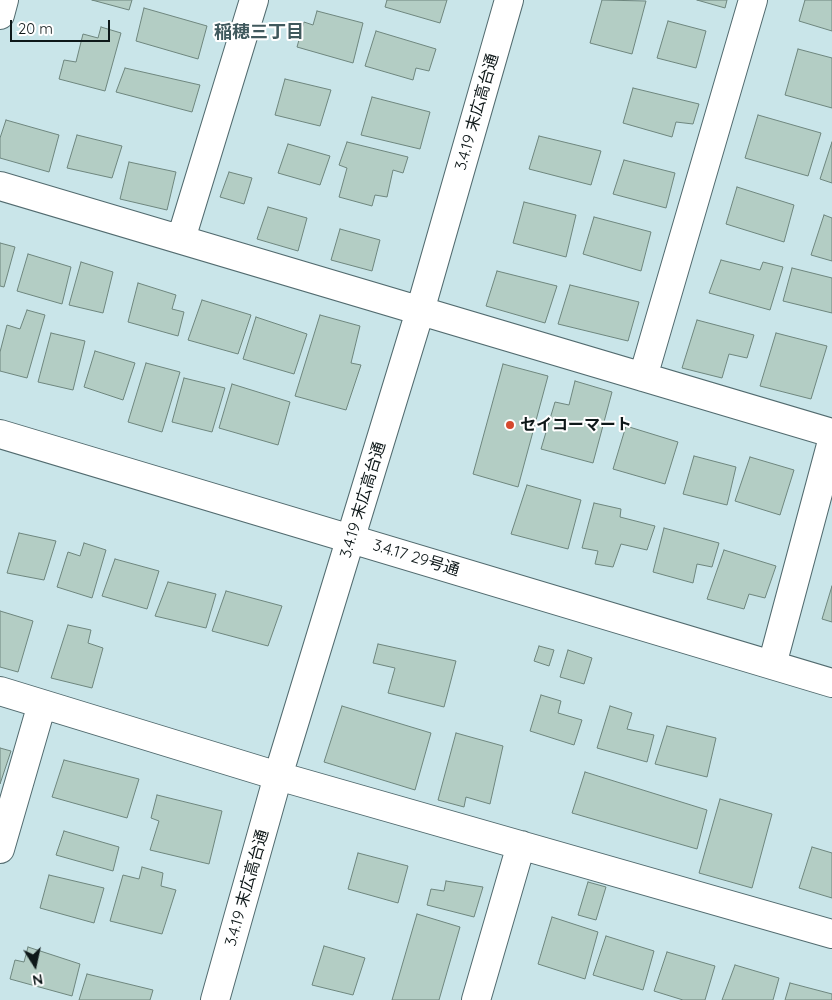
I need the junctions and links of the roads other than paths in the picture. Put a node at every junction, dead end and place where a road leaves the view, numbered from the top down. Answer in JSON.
{"nodes":[{"id":1,"x":4,"y":0,"type":"edge"},
{"id":2,"x":254,"y":0,"type":"edge"},
{"id":3,"x":509,"y":0,"type":"edge"},
{"id":4,"x":753,"y":0,"type":"edge"},
{"id":5,"x":0,"y":15,"type":"edge"},
{"id":6,"x":0,"y":186,"type":"edge"},
{"id":7,"x":182,"y":240,"type":"junction"},
{"id":8,"x":420,"y":311,"type":"junction"},
{"id":9,"x":643,"y":377,"type":"junction"},
{"id":10,"x":832,"y":433,"type":"edge"},
{"id":11,"x":0,"y":434,"type":"edge"},
{"id":12,"x":832,"y":440,"type":"edge"},
{"id":13,"x":352,"y":538,"type":"junction"},
{"id":14,"x":772,"y":665,"type":"junction"},
{"id":15,"x":832,"y":683,"type":"edge"},
{"id":16,"x":0,"y":691,"type":"edge"},
{"id":17,"x":42,"y":704,"type":"junction"},
{"id":18,"x":278,"y":776,"type":"junction"},
{"id":19,"x":521,"y":845,"type":"junction"},
{"id":20,"x":0,"y":849,"type":"edge"},
{"id":21,"x":832,"y":934,"type":"edge"},
{"id":22,"x":215,"y":1000,"type":"edge"},
{"id":23,"x":476,"y":1000,"type":"edge"}],
"edges":[{"from":1,"to":5,"type":"street"},
{"from":2,"to":7,"type":"street"},
{"from":3,"to":8,"type":"street","name":"3.4.19 末広高台通"},
{"from":4,"to":9,"type":"street"},
{"from":6,"to":7,"type":"street"},
{"from":7,"to":8,"type":"street"},
{"from":8,"to":9,"type":"street"},
{"from":8,"to":13,"type":"street","name":"3.4.19 末広高台通"},
{"from":9,"to":10,"type":"street"},
{"from":11,"to":13,"type":"street","name":"3.4.17 29号通"},
{"from":12,"to":14,"type":"street"},
{"from":13,"to":14,"type":"street","name":"3.4.17 29号通"},
{"from":13,"to":18,"type":"street","name":"3.4.19 末広高台通"},
{"from":14,"to":15,"type":"street","name":"3.4.17 29号通"},
{"from":16,"to":17,"type":"street"},
{"from":17,"to":18,"type":"street"},
{"from":17,"to":20,"type":"street"},
{"from":18,"to":19,"type":"street"},
{"from":18,"to":22,"type":"street","name":"3.4.19 末広高台通"},
{"from":19,"to":21,"type":"street"},
{"from":19,"to":23,"type":"street"}]}
